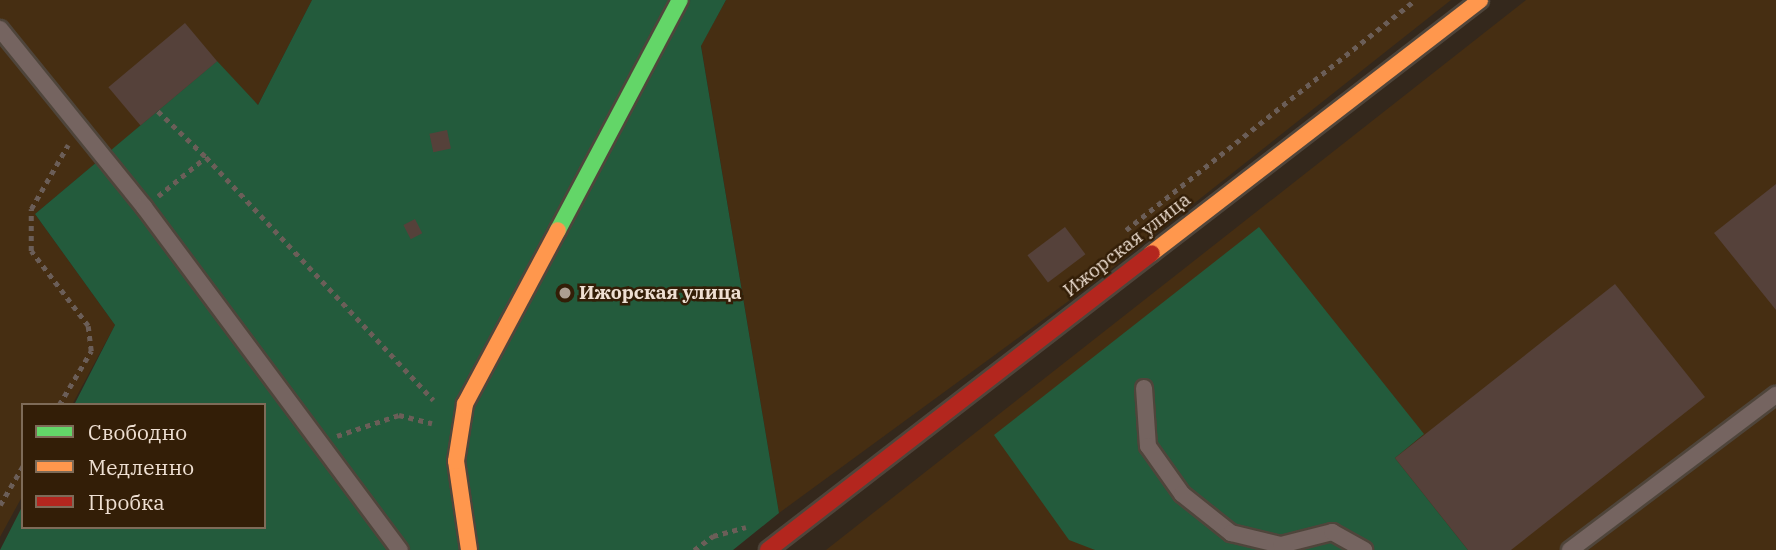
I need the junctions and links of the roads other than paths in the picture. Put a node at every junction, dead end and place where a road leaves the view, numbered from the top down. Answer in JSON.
{"nodes":[{"id":1,"x":680,"y":0,"type":"edge"},
{"id":2,"x":1480,"y":0,"type":"edge"},
{"id":3,"x":0,"y":29,"type":"edge"},
{"id":4,"x":1144,"y":388,"type":"dead end"},
{"id":5,"x":1776,"y":395,"type":"edge"},
{"id":6,"x":400,"y":550,"type":"edge"},
{"id":7,"x":469,"y":550,"type":"edge"},
{"id":8,"x":768,"y":550,"type":"edge"},
{"id":9,"x":1364,"y":550,"type":"edge"},
{"id":10,"x":1570,"y":550,"type":"edge"}],
"edges":[{"from":1,"to":7,"type":"street"},
{"from":2,"to":8,"type":"street","name":"Ижорская улица"},
{"from":3,"to":6,"type":"lane"},
{"from":4,"to":9,"type":"lane"},
{"from":5,"to":10,"type":"lane"}]}
